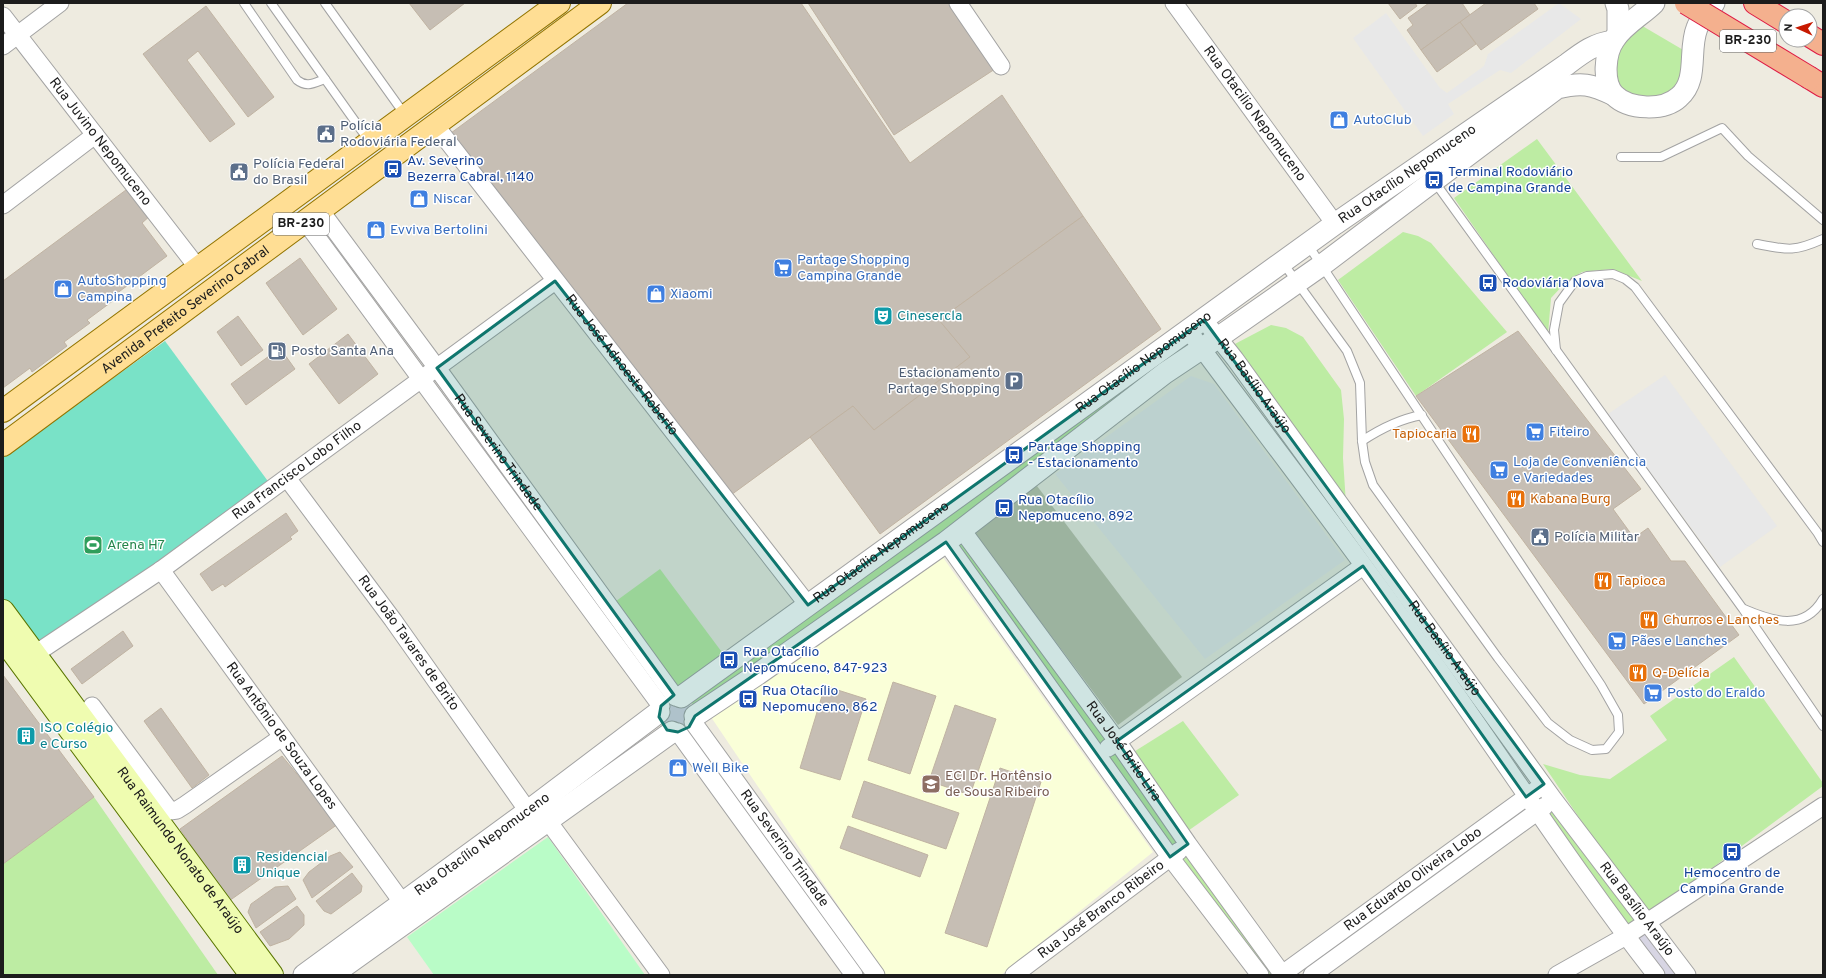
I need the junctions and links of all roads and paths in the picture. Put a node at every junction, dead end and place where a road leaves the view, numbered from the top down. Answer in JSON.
{"nodes":[{"id":1,"x":60,"y":3,"type":"edge"},
{"id":2,"x":244,"y":3,"type":"edge"},
{"id":3,"x":271,"y":3,"type":"edge"},
{"id":4,"x":325,"y":3,"type":"edge"},
{"id":5,"x":559,"y":3,"type":"edge"},
{"id":6,"x":600,"y":3,"type":"edge"},
{"id":7,"x":958,"y":3,"type":"edge"},
{"id":8,"x":1174,"y":3,"type":"edge"},
{"id":9,"x":1616,"y":3,"type":"edge"},
{"id":10,"x":1654,"y":3,"type":"edge"},
{"id":11,"x":1686,"y":3,"type":"edge"},
{"id":12,"x":1714,"y":3,"type":"edge"},
{"id":13,"x":1754,"y":3,"type":"edge"},
{"id":14,"x":3,"y":16,"type":"edge"},
{"id":15,"x":1778,"y":17,"type":"edge"},
{"id":16,"x":18,"y":35,"type":"junction"},
{"id":17,"x":1615,"y":37,"type":"junction"},
{"id":18,"x":3,"y":46,"type":"edge"},
{"id":19,"x":1001,"y":66,"type":"dead end"},
{"id":20,"x":325,"y":78,"type":"junction"},
{"id":21,"x":1816,"y":82,"type":"edge"},
{"id":22,"x":1614,"y":95,"type":"junction"},
{"id":23,"x":1525,"y":103,"type":"junction"},
{"id":24,"x":405,"y":115,"type":"junction"},
{"id":25,"x":435,"y":125,"type":"junction"},
{"id":26,"x":94,"y":135,"type":"junction"},
{"id":27,"x":369,"y":141,"type":"junction"},
{"id":28,"x":1621,"y":157,"type":"dead end"},
{"id":29,"x":1428,"y":172,"type":"junction"},
{"id":30,"x":3,"y":205,"type":"edge"},
{"id":31,"x":312,"y":216,"type":"junction"},
{"id":32,"x":1823,"y":220,"type":"edge"},
{"id":33,"x":1336,"y":224,"type":"junction"},
{"id":34,"x":1823,"y":239,"type":"edge"},
{"id":35,"x":1308,"y":244,"type":"junction"},
{"id":36,"x":1757,"y":244,"type":"dead end"},
{"id":37,"x":1282,"y":262,"type":"junction"},
{"id":38,"x":1322,"y":265,"type":"junction"},
{"id":39,"x":198,"y":268,"type":"junction"},
{"id":40,"x":555,"y":281,"type":"junction"},
{"id":41,"x":1297,"y":283,"type":"junction"},
{"id":42,"x":390,"y":305,"type":"junction"},
{"id":43,"x":375,"y":316,"type":"junction"},
{"id":44,"x":1196,"y":325,"type":"junction"},
{"id":45,"x":1219,"y":337,"type":"junction"},
{"id":46,"x":1201,"y":348,"type":"junction"},
{"id":47,"x":1556,"y":352,"type":"junction"},
{"id":48,"x":437,"y":368,"type":"junction"},
{"id":49,"x":422,"y":380,"type":"junction"},
{"id":50,"x":3,"y":411,"type":"edge"},
{"id":51,"x":1422,"y":415,"type":"junction"},
{"id":52,"x":1362,"y":440,"type":"junction"},
{"id":53,"x":3,"y":445,"type":"edge"},
{"id":54,"x":287,"y":478,"type":"junction"},
{"id":55,"x":954,"y":536,"type":"junction"},
{"id":56,"x":1823,"y":542,"type":"edge"},
{"id":57,"x":1363,"y":566,"type":"junction"},
{"id":58,"x":161,"y":570,"type":"junction"},
{"id":59,"x":1823,"y":599,"type":"edge"},
{"id":60,"x":808,"y":605,"type":"junction"},
{"id":61,"x":1743,"y":609,"type":"junction"},
{"id":62,"x":3,"y":611,"type":"edge"},
{"id":63,"x":3,"y":640,"type":"edge"},
{"id":64,"x":35,"y":654,"type":"junction"},
{"id":65,"x":669,"y":703,"type":"junction"},
{"id":66,"x":92,"y":706,"type":"dead end"},
{"id":67,"x":684,"y":726,"type":"junction"},
{"id":68,"x":1823,"y":726,"type":"edge"},
{"id":69,"x":277,"y":742,"type":"junction"},
{"id":70,"x":1116,"y":742,"type":"junction"},
{"id":71,"x":1098,"y":755,"type":"junction"},
{"id":72,"x":1544,"y":784,"type":"junction"},
{"id":73,"x":1526,"y":797,"type":"junction"},
{"id":74,"x":1554,"y":800,"type":"junction"},
{"id":75,"x":1823,"y":806,"type":"edge"},
{"id":76,"x":528,"y":811,"type":"junction"},
{"id":77,"x":1537,"y":812,"type":"junction"},
{"id":78,"x":548,"y":821,"type":"junction"},
{"id":79,"x":1188,"y":844,"type":"junction"},
{"id":80,"x":1170,"y":857,"type":"junction"},
{"id":81,"x":402,"y":902,"type":"junction"},
{"id":82,"x":1646,"y":923,"type":"junction"},
{"id":83,"x":1626,"y":936,"type":"junction"},
{"id":84,"x":251,"y":975,"type":"edge"},
{"id":85,"x":272,"y":975,"type":"edge"},
{"id":86,"x":304,"y":975,"type":"edge"},
{"id":87,"x":332,"y":975,"type":"edge"},
{"id":88,"x":661,"y":975,"type":"edge"},
{"id":89,"x":854,"y":975,"type":"edge"},
{"id":90,"x":876,"y":975,"type":"edge"},
{"id":91,"x":1014,"y":975,"type":"edge"},
{"id":92,"x":1260,"y":975,"type":"edge"},
{"id":93,"x":1282,"y":975,"type":"edge"},
{"id":94,"x":1312,"y":975,"type":"edge"},
{"id":95,"x":1557,"y":975,"type":"edge"},
{"id":96,"x":1656,"y":975,"type":"edge"},
{"id":97,"x":1687,"y":975,"type":"edge"}],
"edges":[{"from":1,"to":16,"type":"street"},
{"from":2,"to":20,"type":"lane"},
{"from":3,"to":20,"type":"lane"},
{"from":4,"to":24,"type":"lane"},
{"from":5,"to":24,"type":"main road","name":"Avenida Prefeito Severino Cabral","number":"BR-230"},
{"from":6,"to":25,"type":"main road","name":"Avenida Prefeito Severino Cabral","number":"BR-230"},
{"from":7,"to":19,"type":"street"},
{"from":8,"to":33,"type":"street","name":"Rua Otacilio Nepomuceno"},
{"from":9,"to":17,"type":"street"},
{"from":10,"to":17,"type":"street"},
{"from":11,"to":21,"type":"highway","number":"BR-230","bridge":true},
{"from":12,"to":22,"type":"street","name":"Rua Otacílio Nepomuceno"},
{"from":13,"to":15,"type":"highway","number":"BR-230"},
{"from":14,"to":16,"type":"street","name":"Rua Juvino Nepomuceno"},
{"from":16,"to":18,"type":"street"},
{"from":16,"to":26,"type":"street","name":"Rua Juvino Nepomuceno"},
{"from":17,"to":22,"type":"street"},
{"from":17,"to":23,"type":"street","name":"Rua Otacílio Nepomuceno"},
{"from":20,"to":27,"type":"lane"},
{"from":22,"to":23,"type":"street","name":"Rua Otacílio Nepomuceno"},
{"from":23,"to":29,"type":"street","name":"Rua Otacílio Nepomuceno"},
{"from":24,"to":27,"type":"main road","name":"Avenida Prefeito Severino Cabral","number":"BR-230"},
{"from":25,"to":31,"type":"main road","name":"Avenida Prefeito Severino Cabral","number":"BR-230"},
{"from":25,"to":40,"type":"street","name":"Rua José Adnoeste Roberto"},
{"from":26,"to":30,"type":"street"},
{"from":26,"to":39,"type":"street","name":"Rua Juvino Nepomuceno"},
{"from":27,"to":39,"type":"main road","name":"Avenida Prefeito Severino Cabral","number":"BR-230"},
{"from":28,"to":32,"type":"lane"},
{"from":29,"to":33,"type":"street","name":"Rua Otacílio Nepomuceno"},
{"from":29,"to":38,"type":"street","name":"Rua Otacílio Nepomuceno"},
{"from":29,"to":47,"type":"lane"},
{"from":31,"to":42,"type":"street","name":"Rua Severino Trindade"},
{"from":31,"to":43,"type":"street","name":"Rua Severino Trindade"},
{"from":31,"to":53,"type":"main road","name":"Avenida Prefeito Severino Cabral","number":"BR-230"},
{"from":33,"to":35,"type":"street","name":"Rua Otacílio Nepomuceno"},
{"from":34,"to":36,"type":"lane"},
{"from":35,"to":37,"type":"street","name":"Rua Otacílio Nepomuceno"},
{"from":35,"to":38,"type":"lane"},
{"from":37,"to":41,"type":"lane"},
{"from":37,"to":44,"type":"street","name":"Rua Otacílio Nepomuceno"},
{"from":38,"to":41,"type":"street","name":"Rua Otacílio Nepomuceno"},
{"from":38,"to":51,"type":"lane"},
{"from":39,"to":50,"type":"main road","name":"Avenida Prefeito Severino Cabral","number":"BR-230"},
{"from":40,"to":48,"type":"street","name":"Rua Francisco Lobo Filho"},
{"from":40,"to":60,"type":"street","name":"Rua José Adnoeste Roberto"},
{"from":41,"to":45,"type":"street","name":"Rua Otacílio Nepomuceno"},
{"from":41,"to":52,"type":"lane"},
{"from":42,"to":43,"type":"street"},
{"from":42,"to":48,"type":"street","name":"Rua Severino Trindade"},
{"from":43,"to":49,"type":"street","name":"Rua Severino Trindade"},
{"from":44,"to":45,"type":"street","name":"Rua Basílio Araújo"},
{"from":44,"to":46,"type":"street","name":"Rua Basílio Araújo"},
{"from":44,"to":60,"type":"street","name":"Rua Otacílio Nepomuceno"},
{"from":45,"to":46,"type":"street","name":"Rua Otacílio Nepomuceno"},
{"from":45,"to":72,"type":"street","name":"Rua Basílio Araújo"},
{"from":46,"to":55,"type":"street","name":"Rua Otacílio Nepomuceno"},
{"from":46,"to":57,"type":"street","name":"Rua Basílio Araújo"},
{"from":47,"to":56,"type":"lane"},
{"from":47,"to":61,"type":"lane"},
{"from":48,"to":49,"type":"street","name":"Rua Francisco Lobo Filho"},
{"from":48,"to":65,"type":"street","name":"Rua Severino Trindade"},
{"from":49,"to":54,"type":"street","name":"Rua Francisco Lobo Filho"},
{"from":49,"to":65,"type":"street","name":"Rua Severino Trindade"},
{"from":51,"to":52,"type":"lane"},
{"from":51,"to":52,"type":"lane"},
{"from":54,"to":58,"type":"street","name":"Rua Francisco Lobo Filho"},
{"from":54,"to":76,"type":"street","name":"Rua João Tavares de Brito"},
{"from":55,"to":67,"type":"street","name":"Rua Otacílio Nepomuceno"},
{"from":55,"to":70,"type":"street","name":"Rua José Brito Lira"},
{"from":55,"to":71,"type":"street","name":"Rua José Brito Lira"},
{"from":57,"to":70,"type":"street"},
{"from":57,"to":73,"type":"street","name":"Rua Basílio Araújo"},
{"from":58,"to":64,"type":"street","name":"Rua Francisco Lobo Filho"},
{"from":58,"to":69,"type":"street","name":"Rua Antônio de Souza Lopes"},
{"from":59,"to":61,"type":"lane"},
{"from":60,"to":65,"type":"street","name":"Rua Otacílio Nepomuceno"},
{"from":61,"to":68,"type":"lane"},
{"from":62,"to":64,"type":"main road","name":"Rua Raimundo Nonato de Araújo"},
{"from":63,"to":84,"type":"main road","name":"Rua Raimundo Nonato de Araújo"},
{"from":64,"to":85,"type":"main road","name":"Rua Raimundo Nonato de Araújo"},
{"from":65,"to":67,"type":"street"},
{"from":65,"to":67,"type":"street"},
{"from":65,"to":76,"type":"street","name":"Rua Otacílio Nepomuceno"},
{"from":66,"to":69,"type":"street"},
{"from":67,"to":78,"type":"street","name":"Rua Otacílio Nepomuceno"},
{"from":67,"to":89,"type":"street","name":"Rua Severino Trindade"},
{"from":67,"to":90,"type":"street","name":"Rua Severino Trindade"},
{"from":69,"to":81,"type":"street","name":"Rua Antônio de Souza Lopes"},
{"from":70,"to":71,"type":"street"},
{"from":70,"to":79,"type":"street","name":"Rua José Brito Lira"},
{"from":71,"to":80,"type":"street","name":"Rua José Brito Lira"},
{"from":72,"to":73,"type":"street","name":"Rua Eduardo Oliveira Lobo"},
{"from":72,"to":74,"type":"street","name":"Rua Basílio Araújo"},
{"from":73,"to":77,"type":"street","name":"Rua Basílio Araújo"},
{"from":73,"to":93,"type":"street","name":"Rua Eduardo Oliveira Lobo"},
{"from":74,"to":77,"type":"street","name":"Rua Eduardo Oliveira Lobo"},
{"from":74,"to":82,"type":"street","name":"Rua Basílio Araújo"},
{"from":75,"to":82,"type":"street"},
{"from":76,"to":81,"type":"street","name":"Rua Otacílio Nepomuceno"},
{"from":77,"to":83,"type":"street","name":"Rua Basílio Araújo"},
{"from":77,"to":94,"type":"street","name":"Rua Eduardo Oliveira Lobo"},
{"from":78,"to":87,"type":"street","name":"Rua Otacílio Nepomuceno"},
{"from":78,"to":88,"type":"street"},
{"from":79,"to":80,"type":"street","name":"Rua José Branco Ribeiro"},
{"from":79,"to":93,"type":"street","name":"Rua José Brito Lira"},
{"from":80,"to":91,"type":"street","name":"Rua José Branco Ribeiro"},
{"from":80,"to":92,"type":"street","name":"Rua José Brito Lira"},
{"from":81,"to":86,"type":"street","name":"Rua Otacílio Nepomuceno"},
{"from":82,"to":83,"type":"street"},
{"from":82,"to":97,"type":"street","name":"Rua Basílio Araújo"},
{"from":83,"to":95,"type":"street"},
{"from":83,"to":96,"type":"street","name":"Rua Basílio Araújo"}]}
